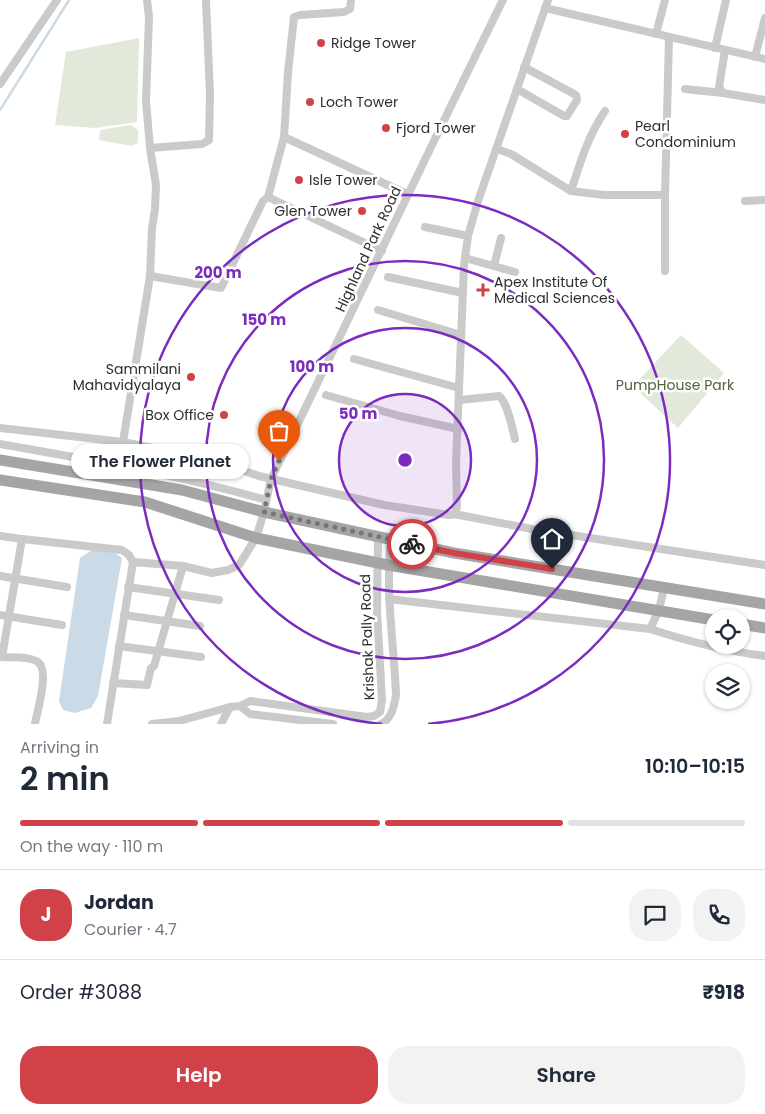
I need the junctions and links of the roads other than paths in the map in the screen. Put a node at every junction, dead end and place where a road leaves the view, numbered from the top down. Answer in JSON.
{"nodes":[{"id":1,"x":57,"y":0,"type":"edge"},
{"id":2,"x":147,"y":0,"type":"edge"},
{"id":3,"x":206,"y":0,"type":"edge"},
{"id":4,"x":351,"y":0,"type":"edge"},
{"id":5,"x":503,"y":0,"type":"edge"},
{"id":6,"x":665,"y":0,"type":"edge"},
{"id":7,"x":726,"y":0,"type":"edge"},
{"id":8,"x":546,"y":4,"type":"edge"},
{"id":9,"x":765,"y":18,"type":"edge"},
{"id":10,"x":656,"y":34,"type":"junction"},
{"id":11,"x":670,"y":37,"type":"junction"},
{"id":12,"x":715,"y":48,"type":"junction"},
{"id":13,"x":725,"y":50,"type":"junction"},
{"id":14,"x":754,"y":57,"type":"junction"},
{"id":15,"x":765,"y":59,"type":"edge"},
{"id":16,"x":524,"y":67,"type":"junction"},
{"id":17,"x":0,"y":84,"type":"edge"},
{"id":18,"x":517,"y":89,"type":"junction"},
{"id":19,"x":685,"y":89,"type":"dead end"},
{"id":20,"x":723,"y":93,"type":"junction"},
{"id":21,"x":765,"y":100,"type":"edge"},
{"id":22,"x":605,"y":111,"type":"dead end"},
{"id":23,"x":284,"y":137,"type":"junction"},
{"id":24,"x":150,"y":148,"type":"junction"},
{"id":25,"x":497,"y":149,"type":"junction"},
{"id":26,"x":571,"y":192,"type":"junction"},
{"id":27,"x":407,"y":194,"type":"junction"},
{"id":28,"x":665,"y":195,"type":"junction"},
{"id":29,"x":268,"y":197,"type":"junction"},
{"id":30,"x":765,"y":200,"type":"edge"},
{"id":31,"x":745,"y":201,"type":"dead end"},
{"id":32,"x":425,"y":227,"type":"dead end"},
{"id":33,"x":468,"y":236,"type":"junction"},
{"id":34,"x":501,"y":238,"type":"dead end"},
{"id":35,"x":382,"y":251,"type":"junction"},
{"id":36,"x":465,"y":258,"type":"junction"},
{"id":37,"x":494,"y":266,"type":"junction"},
{"id":38,"x":665,"y":271,"type":"dead end"},
{"id":39,"x":515,"y":272,"type":"dead end"},
{"id":40,"x":150,"y":276,"type":"junction"},
{"id":41,"x":388,"y":277,"type":"dead end"},
{"id":42,"x":463,"y":293,"type":"junction"},
{"id":43,"x":378,"y":310,"type":"dead end"},
{"id":44,"x":461,"y":336,"type":"junction"},
{"id":45,"x":354,"y":359,"type":"dead end"},
{"id":46,"x":459,"y":388,"type":"junction"},
{"id":47,"x":326,"y":395,"type":"dead end"},
{"id":48,"x":459,"y":400,"type":"junction"},
{"id":49,"x":0,"y":428,"type":"edge"},
{"id":50,"x":458,"y":429,"type":"junction"},
{"id":51,"x":515,"y":440,"type":"dead end"},
{"id":52,"x":123,"y":442,"type":"junction"},
{"id":53,"x":0,"y":444,"type":"edge"},
{"id":54,"x":0,"y":460,"type":"edge"},
{"id":55,"x":271,"y":479,"type":"junction"},
{"id":56,"x":0,"y":480,"type":"edge"},
{"id":57,"x":266,"y":500,"type":"junction"},
{"id":58,"x":264,"y":512,"type":"junction"},
{"id":59,"x":454,"y":514,"type":"junction"},
{"id":60,"x":0,"y":536,"type":"edge"},
{"id":61,"x":378,"y":536,"type":"junction"},
{"id":62,"x":256,"y":538,"type":"junction"},
{"id":63,"x":22,"y":539,"type":"junction"},
{"id":64,"x":391,"y":539,"type":"junction"},
{"id":65,"x":133,"y":562,"type":"junction"},
{"id":66,"x":382,"y":564,"type":"junction"},
{"id":67,"x":765,"y":565,"type":"edge"},
{"id":68,"x":183,"y":566,"type":"junction"},
{"id":69,"x":0,"y":576,"type":"edge"},
{"id":70,"x":16,"y":578,"type":"junction"},
{"id":71,"x":67,"y":587,"type":"dead end"},
{"id":72,"x":128,"y":587,"type":"junction"},
{"id":73,"x":664,"y":588,"type":"junction"},
{"id":74,"x":176,"y":594,"type":"junction"},
{"id":75,"x":389,"y":599,"type":"junction"},
{"id":76,"x":220,"y":600,"type":"dead end"},
{"id":77,"x":765,"y":604,"type":"edge"},
{"id":78,"x":659,"y":610,"type":"junction"},
{"id":79,"x":0,"y":615,"type":"edge"},
{"id":80,"x":124,"y":615,"type":"junction"},
{"id":81,"x":9,"y":617,"type":"junction"},
{"id":82,"x":705,"y":618,"type":"edge"},
{"id":83,"x":166,"y":621,"type":"junction"},
{"id":84,"x":62,"y":625,"type":"dead end"},
{"id":85,"x":200,"y":626,"type":"dead end"},
{"id":86,"x":750,"y":626,"type":"edge"},
{"id":87,"x":765,"y":628,"type":"edge"},
{"id":88,"x":650,"y":629,"type":"junction"},
{"id":89,"x":119,"y":646,"type":"junction"},
{"id":90,"x":158,"y":650,"type":"junction"},
{"id":91,"x":201,"y":656,"type":"dead end"},
{"id":92,"x":765,"y":656,"type":"edge"},
{"id":93,"x":113,"y":682,"type":"junction"},
{"id":94,"x":240,"y":706,"type":"junction"},
{"id":95,"x":230,"y":707,"type":"junction"},
{"id":96,"x":380,"y":712,"type":"junction"},
{"id":97,"x":35,"y":724,"type":"edge"},
{"id":98,"x":106,"y":724,"type":"edge"},
{"id":99,"x":152,"y":724,"type":"edge"},
{"id":100,"x":221,"y":724,"type":"edge"},
{"id":101,"x":333,"y":724,"type":"edge"},
{"id":102,"x":383,"y":724,"type":"edge"}],
"edges":[{"from":1,"to":17,"type":"street"},
{"from":2,"to":24,"type":"street"},
{"from":3,"to":24,"type":"street"},
{"from":4,"to":23,"type":"street"},
{"from":5,"to":27,"type":"street","name":"Highland Park Road"},
{"from":6,"to":10,"type":"street"},
{"from":7,"to":12,"type":"street"},
{"from":8,"to":10,"type":"street"},
{"from":8,"to":16,"type":"street"},
{"from":9,"to":14,"type":"street"},
{"from":10,"to":11,"type":"street"},
{"from":11,"to":12,"type":"street"},
{"from":11,"to":28,"type":"street"},
{"from":12,"to":13,"type":"street"},
{"from":13,"to":14,"type":"street"},
{"from":13,"to":20,"type":"street"},
{"from":14,"to":15,"type":"street"},
{"from":16,"to":18,"type":"street"},
{"from":16,"to":18,"type":"street"},
{"from":18,"to":25,"type":"street"},
{"from":19,"to":20,"type":"street"},
{"from":20,"to":21,"type":"street"},
{"from":22,"to":26,"type":"street"},
{"from":23,"to":27,"type":"street"},
{"from":23,"to":29,"type":"street"},
{"from":24,"to":40,"type":"street"},
{"from":25,"to":26,"type":"street"},
{"from":25,"to":33,"type":"street"},
{"from":26,"to":28,"type":"street"},
{"from":27,"to":35,"type":"street","name":"Highland Park Road"},
{"from":28,"to":38,"type":"street"},
{"from":29,"to":35,"type":"street"},
{"from":29,"to":40,"type":"street"},
{"from":30,"to":31,"type":"street"},
{"from":32,"to":33,"type":"street"},
{"from":33,"to":36,"type":"street"},
{"from":34,"to":37,"type":"street"},
{"from":35,"to":55,"type":"street","name":"Highland Park Road"},
{"from":36,"to":37,"type":"street"},
{"from":36,"to":42,"type":"street"},
{"from":37,"to":39,"type":"street"},
{"from":40,"to":52,"type":"street"},
{"from":41,"to":42,"type":"street"},
{"from":42,"to":44,"type":"street"},
{"from":43,"to":44,"type":"street"},
{"from":44,"to":46,"type":"street"},
{"from":45,"to":46,"type":"street"},
{"from":46,"to":48,"type":"street"},
{"from":47,"to":50,"type":"street"},
{"from":48,"to":50,"type":"street"},
{"from":48,"to":51,"type":"street"},
{"from":49,"to":52,"type":"street"},
{"from":50,"to":59,"type":"street"},
{"from":52,"to":55,"type":"street"},
{"from":53,"to":57,"type":"street"},
{"from":54,"to":58,"type":"main road"},
{"from":55,"to":57,"type":"street","name":"Highland Park Road"},
{"from":55,"to":59,"type":"street"},
{"from":56,"to":62,"type":"main road"},
{"from":57,"to":58,"type":"street","name":"Highland Park Road"},
{"from":58,"to":61,"type":"main road"},
{"from":58,"to":62,"type":"street","name":"Highland Park Road"},
{"from":59,"to":67,"type":"street"},
{"from":60,"to":63,"type":"street"},
{"from":61,"to":64,"type":"main road"},
{"from":61,"to":66,"type":"street","name":"Krishak Pally Road"},
{"from":62,"to":66,"type":"main road"},
{"from":62,"to":68,"type":"street","name":"Highland Park Road"},
{"from":63,"to":65,"type":"street"},
{"from":63,"to":70,"type":"street"},
{"from":64,"to":66,"type":"street","name":"Krishak Pally Road"},
{"from":64,"to":73,"type":"main road"},
{"from":65,"to":68,"type":"street","name":"Highland Park Road"},
{"from":65,"to":72,"type":"street"},
{"from":66,"to":75,"type":"street","name":"Krishak Pally Road"},
{"from":66,"to":78,"type":"main road"},
{"from":66,"to":96,"type":"street","name":"Krishak Pally Road"},
{"from":68,"to":74,"type":"street"},
{"from":69,"to":70,"type":"street"},
{"from":70,"to":71,"type":"street"},
{"from":70,"to":81,"type":"street"},
{"from":72,"to":74,"type":"street"},
{"from":72,"to":80,"type":"street"},
{"from":73,"to":77,"type":"main road"},
{"from":73,"to":78,"type":"street"},
{"from":74,"to":76,"type":"street"},
{"from":74,"to":83,"type":"street"},
{"from":75,"to":88,"type":"street"},
{"from":75,"to":102,"type":"street","name":"Krishak Pally Road"},
{"from":78,"to":82,"type":"main road"},
{"from":78,"to":88,"type":"street"},
{"from":79,"to":81,"type":"street"},
{"from":80,"to":83,"type":"street"},
{"from":80,"to":89,"type":"street"},
{"from":81,"to":84,"type":"street"},
{"from":81,"to":97,"type":"street"},
{"from":83,"to":85,"type":"street"},
{"from":83,"to":90,"type":"street"},
{"from":86,"to":87,"type":"main road"},
{"from":88,"to":92,"type":"street"},
{"from":89,"to":90,"type":"street"},
{"from":89,"to":93,"type":"street"},
{"from":90,"to":91,"type":"street"},
{"from":90,"to":93,"type":"street"},
{"from":93,"to":98,"type":"street"},
{"from":94,"to":95,"type":"street","name":"Krishak Pally Road"},
{"from":94,"to":96,"type":"street","name":"Krishak Pally Road"},
{"from":94,"to":101,"type":"street","name":"Krishak Pally Road"},
{"from":95,"to":99,"type":"street","name":"Krishak Pally Road"},
{"from":95,"to":100,"type":"street"},
{"from":96,"to":102,"type":"street"}]}
